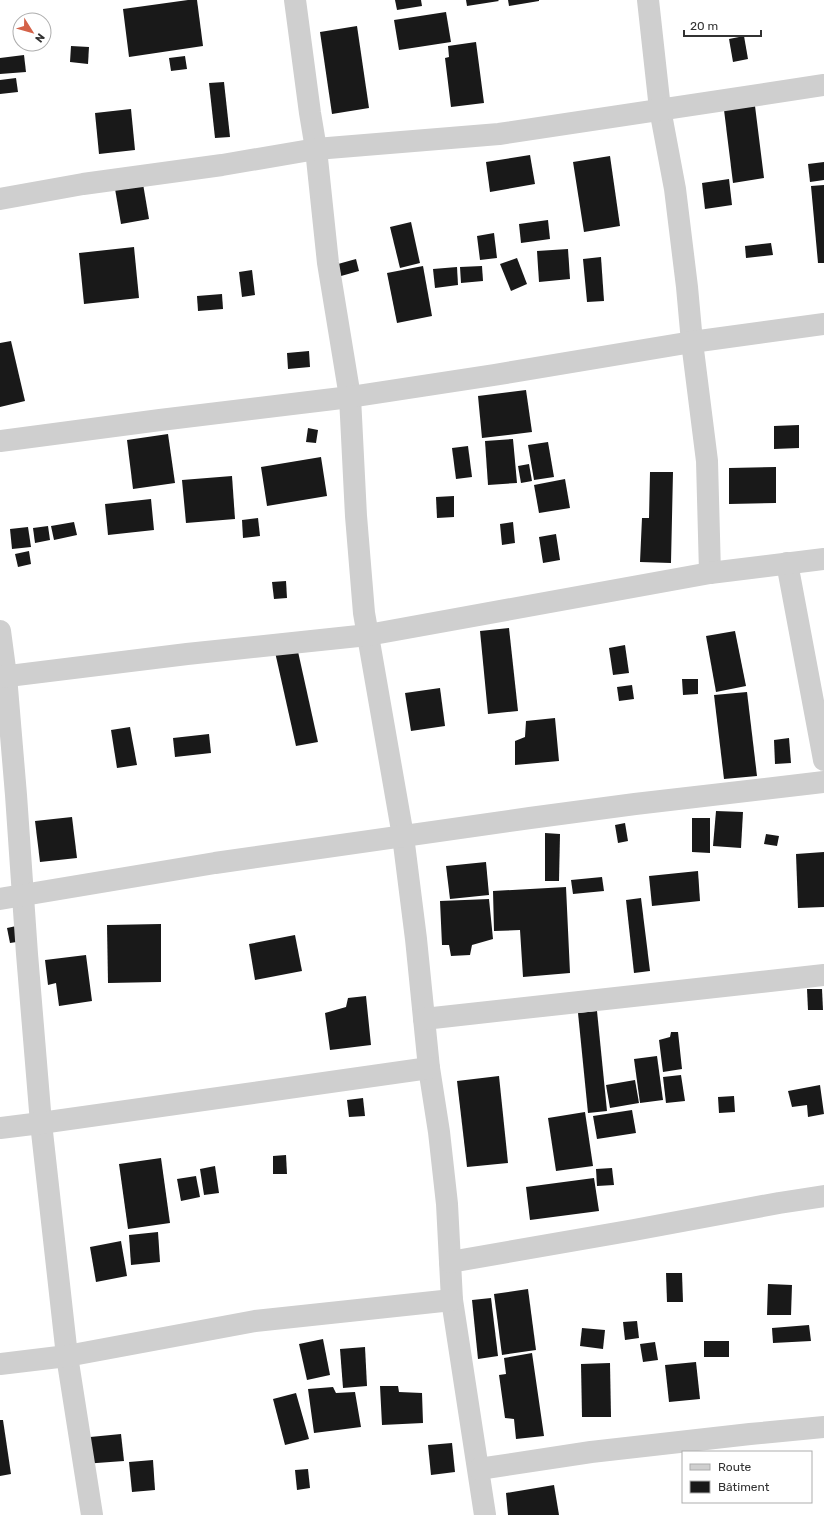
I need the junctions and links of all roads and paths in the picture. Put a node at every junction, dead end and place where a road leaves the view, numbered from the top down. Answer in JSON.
{"nodes":[{"id":1,"x":295,"y":0,"type":"edge"},
{"id":2,"x":648,"y":0,"type":"edge"},
{"id":3,"x":824,"y":85,"type":"edge"},
{"id":4,"x":660,"y":109,"type":"junction"},
{"id":5,"x":316,"y":149,"type":"junction"},
{"id":6,"x":0,"y":199,"type":"edge"},
{"id":7,"x":824,"y":324,"type":"edge"},
{"id":8,"x":692,"y":342,"type":"junction"},
{"id":9,"x":350,"y":397,"type":"junction"},
{"id":10,"x":0,"y":440,"type":"edge"},
{"id":11,"x":824,"y":559,"type":"edge"},
{"id":12,"x":787,"y":563,"type":"junction"},
{"id":13,"x":710,"y":573,"type":"junction"},
{"id":14,"x":0,"y":631,"type":"edge"},
{"id":15,"x":368,"y":635,"type":"junction"},
{"id":16,"x":3,"y":676,"type":"edge"},
{"id":17,"x":824,"y":760,"type":"edge"},
{"id":18,"x":824,"y":782,"type":"edge"},
{"id":19,"x":403,"y":836,"type":"junction"},
{"id":20,"x":23,"y":896,"type":"junction"},
{"id":21,"x":0,"y":899,"type":"edge"},
{"id":22,"x":824,"y":975,"type":"edge"},
{"id":23,"x":424,"y":1019,"type":"junction"},
{"id":24,"x":429,"y":1068,"type":"junction"},
{"id":25,"x":41,"y":1123,"type":"junction"},
{"id":26,"x":0,"y":1128,"type":"edge"},
{"id":27,"x":824,"y":1196,"type":"edge"},
{"id":28,"x":450,"y":1262,"type":"junction"},
{"id":29,"x":452,"y":1300,"type":"junction"},
{"id":30,"x":66,"y":1356,"type":"junction"},
{"id":31,"x":0,"y":1364,"type":"edge"},
{"id":32,"x":824,"y":1427,"type":"edge"},
{"id":33,"x":479,"y":1469,"type":"junction"},
{"id":34,"x":92,"y":1515,"type":"edge"},
{"id":35,"x":485,"y":1515,"type":"edge"}],
"edges":[{"from":1,"to":5,"type":"street"},
{"from":2,"to":4,"type":"street"},
{"from":3,"to":4,"type":"street"},
{"from":4,"to":5,"type":"street"},
{"from":4,"to":8,"type":"street"},
{"from":5,"to":6,"type":"street"},
{"from":5,"to":9,"type":"street"},
{"from":7,"to":8,"type":"street"},
{"from":8,"to":9,"type":"street"},
{"from":8,"to":13,"type":"street"},
{"from":9,"to":10,"type":"street"},
{"from":9,"to":15,"type":"street"},
{"from":11,"to":12,"type":"street"},
{"from":12,"to":13,"type":"street"},
{"from":12,"to":17,"type":"street"},
{"from":13,"to":15,"type":"street"},
{"from":14,"to":16,"type":"street"},
{"from":15,"to":16,"type":"street"},
{"from":15,"to":19,"type":"street"},
{"from":16,"to":20,"type":"street"},
{"from":18,"to":19,"type":"street"},
{"from":19,"to":20,"type":"street"},
{"from":19,"to":23,"type":"street"},
{"from":20,"to":21,"type":"street"},
{"from":20,"to":25,"type":"street"},
{"from":22,"to":23,"type":"street"},
{"from":23,"to":24,"type":"street"},
{"from":24,"to":25,"type":"street"},
{"from":24,"to":28,"type":"street"},
{"from":25,"to":26,"type":"street"},
{"from":25,"to":30,"type":"street"},
{"from":27,"to":28,"type":"street"},
{"from":28,"to":29,"type":"street"},
{"from":29,"to":30,"type":"street"},
{"from":29,"to":33,"type":"street"},
{"from":30,"to":31,"type":"street"},
{"from":30,"to":34,"type":"street"},
{"from":32,"to":33,"type":"street"},
{"from":33,"to":35,"type":"street"}]}
